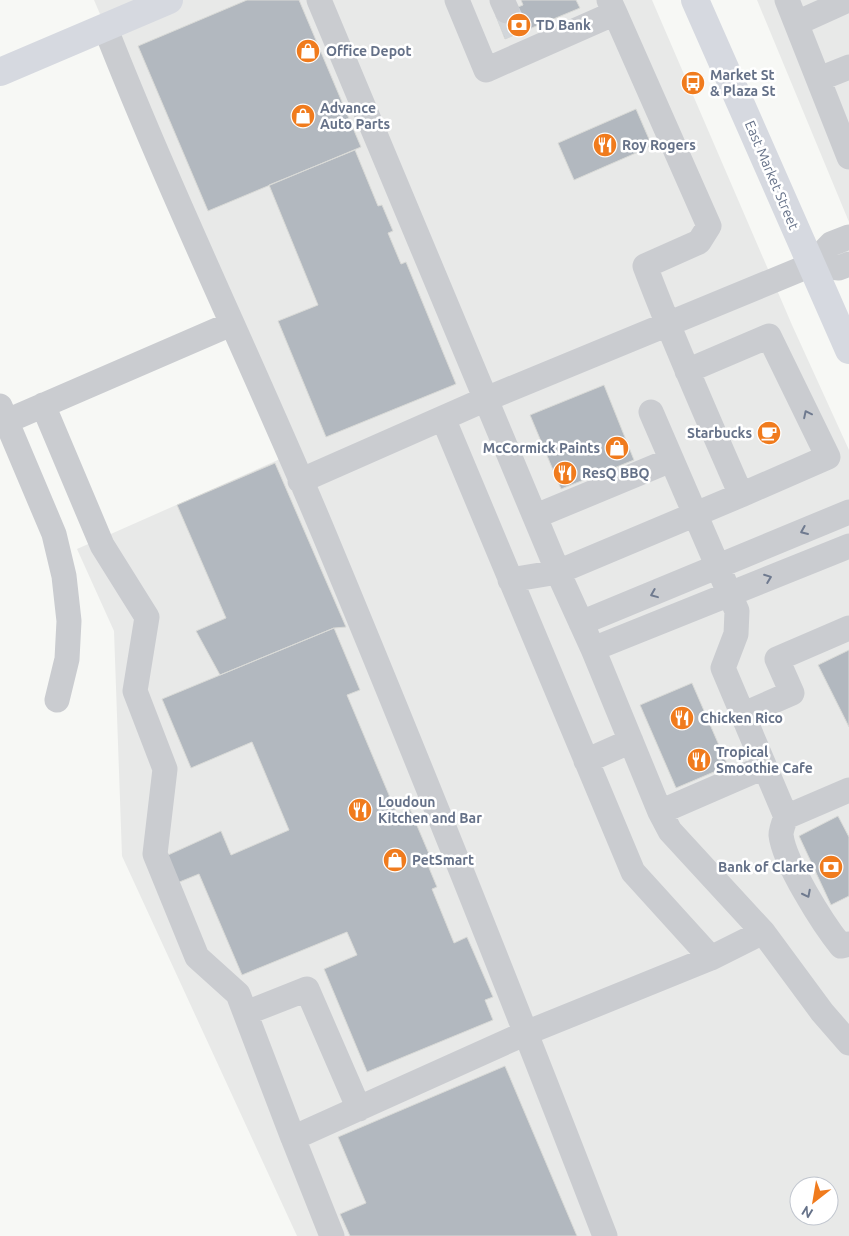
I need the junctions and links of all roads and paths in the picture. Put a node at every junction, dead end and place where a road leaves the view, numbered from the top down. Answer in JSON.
{"nodes":[{"id":1,"x":169,"y":0,"type":"edge"},
{"id":2,"x":319,"y":0,"type":"edge"},
{"id":3,"x":457,"y":0,"type":"edge"},
{"id":4,"x":695,"y":0,"type":"edge"},
{"id":5,"x":788,"y":0,"type":"edge"},
{"id":6,"x":848,"y":0,"type":"edge"},
{"id":7,"x":140,"y":5,"type":"edge"},
{"id":8,"x":612,"y":6,"type":"edge"},
{"id":9,"x":797,"y":23,"type":"junction"},
{"id":10,"x":512,"y":25,"type":"edge"},
{"id":11,"x":105,"y":27,"type":"junction"},
{"id":12,"x":849,"y":67,"type":"edge"},
{"id":13,"x":0,"y":72,"type":"edge"},
{"id":14,"x":820,"y":79,"type":"junction"},
{"id":15,"x":841,"y":118,"type":"edge"},
{"id":16,"x":849,"y":157,"type":"edge"},
{"id":17,"x":849,"y":237,"type":"edge"},
{"id":18,"x":849,"y":264,"type":"edge"},
{"id":19,"x":811,"y":265,"type":"junction"},
{"id":20,"x":231,"y":324,"type":"junction"},
{"id":21,"x":667,"y":324,"type":"junction"},
{"id":22,"x":849,"y":350,"type":"edge"},
{"id":23,"x":687,"y":371,"type":"junction"},
{"id":24,"x":486,"y":399,"type":"junction"},
{"id":25,"x":43,"y":405,"type":"junction"},
{"id":26,"x":651,"y":412,"type":"dead end"},
{"id":27,"x":2,"y":417,"type":"edge"},
{"id":28,"x":443,"y":418,"type":"junction"},
{"id":29,"x":672,"y":460,"type":"junction"},
{"id":30,"x":300,"y":481,"type":"junction"},
{"id":31,"x":741,"y":495,"type":"junction"},
{"id":32,"x":849,"y":512,"type":"edge"},
{"id":33,"x":695,"y":514,"type":"junction"},
{"id":34,"x":536,"y":516,"type":"junction"},
{"id":35,"x":849,"y":546,"type":"edge"},
{"id":36,"x":718,"y":568,"type":"junction"},
{"id":37,"x":558,"y":572,"type":"junction"},
{"id":38,"x":510,"y":580,"type":"junction"},
{"id":39,"x":729,"y":593,"type":"junction"},
{"id":40,"x":581,"y":624,"type":"junction"},
{"id":41,"x":849,"y":628,"type":"edge"},
{"id":42,"x":593,"y":649,"type":"junction"},
{"id":43,"x":57,"y":700,"type":"dead end"},
{"id":44,"x":742,"y":715,"type":"junction"},
{"id":45,"x":631,"y":741,"type":"junction"},
{"id":46,"x":586,"y":761,"type":"junction"},
{"id":47,"x":764,"y":767,"type":"junction"},
{"id":48,"x":849,"y":790,"type":"edge"},
{"id":49,"x":660,"y":812,"type":"junction"},
{"id":50,"x":786,"y":817,"type":"junction"},
{"id":51,"x":763,"y":932,"type":"junction"},
{"id":52,"x":849,"y":944,"type":"edge"},
{"id":53,"x":711,"y":958,"type":"junction"},
{"id":54,"x":246,"y":1013,"type":"junction"},
{"id":55,"x":526,"y":1033,"type":"junction"},
{"id":56,"x":848,"y":1041,"type":"edge"},
{"id":57,"x":359,"y":1109,"type":"junction"},
{"id":58,"x":293,"y":1138,"type":"junction"},
{"id":59,"x":332,"y":1236,"type":"edge"},
{"id":60,"x":605,"y":1236,"type":"edge"}],
"edges":[{"from":1,"to":7,"type":"main road"},
{"from":2,"to":24,"type":"lane"},
{"from":3,"to":10,"type":"lane"},
{"from":4,"to":19,"type":"main road","name":"East Market Street"},
{"from":5,"to":9,"type":"lane"},
{"from":6,"to":9,"type":"lane"},
{"from":7,"to":11,"type":"main road"},
{"from":8,"to":10,"type":"lane"},
{"from":8,"to":21,"type":"lane"},
{"from":9,"to":14,"type":"lane"},
{"from":11,"to":13,"type":"main road"},
{"from":11,"to":20,"type":"lane"},
{"from":12,"to":14,"type":"lane"},
{"from":14,"to":15,"type":"lane"},
{"from":15,"to":16,"type":"lane"},
{"from":17,"to":19,"type":"lane"},
{"from":18,"to":19,"type":"lane"},
{"from":19,"to":21,"type":"lane"},
{"from":19,"to":22,"type":"main road","name":"East Market Street"},
{"from":20,"to":25,"type":"lane"},
{"from":20,"to":30,"type":"lane"},
{"from":21,"to":23,"type":"lane"},
{"from":21,"to":24,"type":"lane"},
{"from":23,"to":31,"type":"lane"},
{"from":31,"to":23,"type":"lane","one_way":true},
{"from":24,"to":28,"type":"lane"},
{"from":24,"to":34,"type":"lane"},
{"from":25,"to":27,"type":"lane"},
{"from":25,"to":54,"type":"lane"},
{"from":26,"to":29,"type":"lane"},
{"from":27,"to":43,"type":"lane"},
{"from":28,"to":30,"type":"lane"},
{"from":28,"to":38,"type":"lane"},
{"from":29,"to":33,"type":"lane"},
{"from":29,"to":34,"type":"lane"},
{"from":30,"to":55,"type":"lane"},
{"from":31,"to":33,"type":"lane"},
{"from":32,"to":36,"type":"lane","one_way":true},
{"from":33,"to":36,"type":"lane"},
{"from":33,"to":37,"type":"lane"},
{"from":34,"to":37,"type":"lane"},
{"from":39,"to":35,"type":"lane","one_way":true},
{"from":36,"to":39,"type":"lane"},
{"from":36,"to":40,"type":"lane","one_way":true},
{"from":37,"to":38,"type":"lane"},
{"from":37,"to":40,"type":"lane"},
{"from":38,"to":46,"type":"lane"},
{"from":39,"to":42,"type":"lane"},
{"from":39,"to":44,"type":"lane"},
{"from":40,"to":42,"type":"lane"},
{"from":41,"to":44,"type":"lane"},
{"from":42,"to":45,"type":"lane"},
{"from":44,"to":47,"type":"lane"},
{"from":45,"to":46,"type":"lane"},
{"from":45,"to":49,"type":"lane"},
{"from":46,"to":53,"type":"lane"},
{"from":47,"to":49,"type":"lane"},
{"from":47,"to":50,"type":"lane"},
{"from":48,"to":50,"type":"lane"},
{"from":49,"to":51,"type":"lane"},
{"from":50,"to":52,"type":"lane","one_way":true},
{"from":51,"to":53,"type":"lane"},
{"from":51,"to":56,"type":"lane"},
{"from":53,"to":55,"type":"lane"},
{"from":54,"to":57,"type":"lane"},
{"from":54,"to":58,"type":"lane"},
{"from":55,"to":57,"type":"lane"},
{"from":55,"to":60,"type":"lane"},
{"from":57,"to":58,"type":"lane"},
{"from":58,"to":59,"type":"lane"}]}
